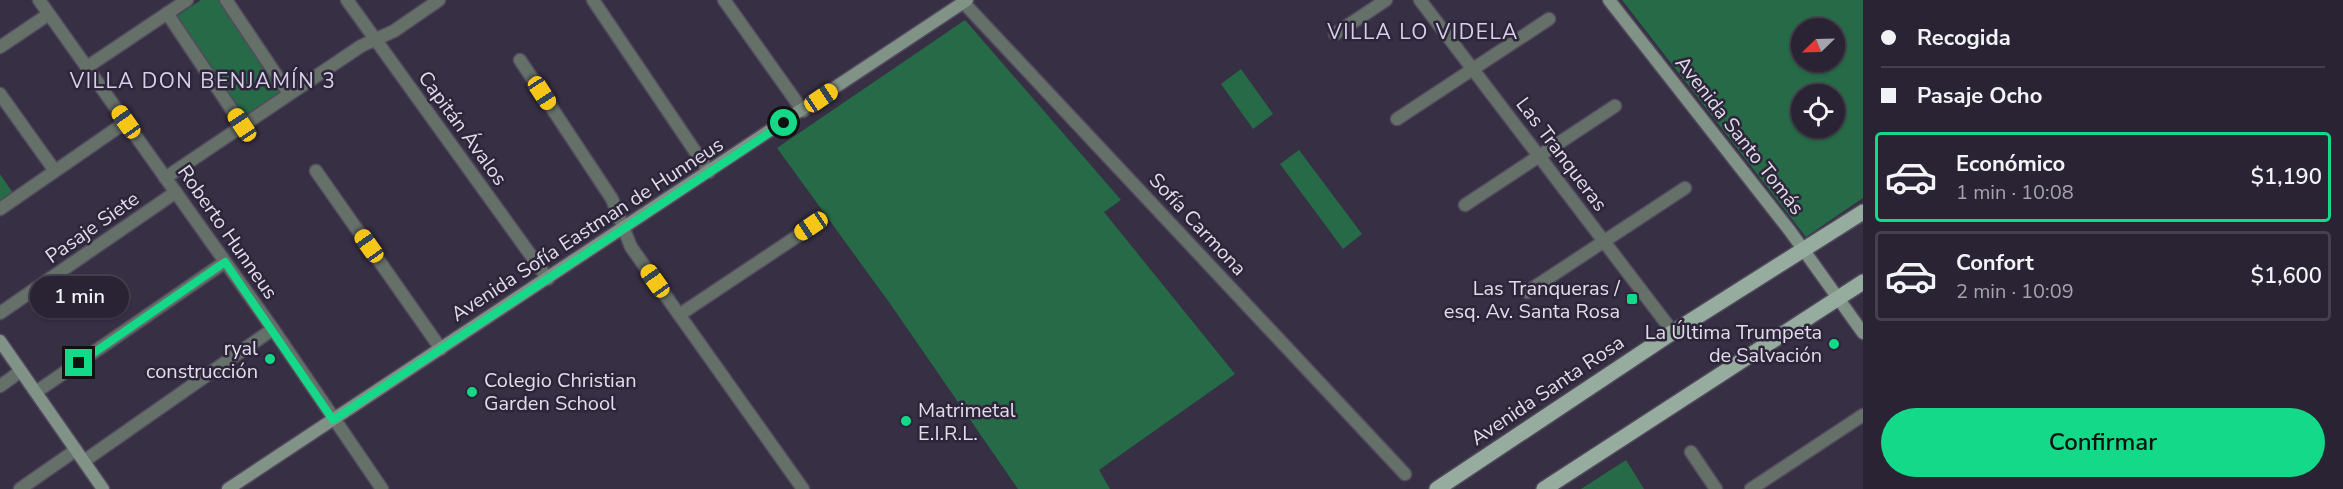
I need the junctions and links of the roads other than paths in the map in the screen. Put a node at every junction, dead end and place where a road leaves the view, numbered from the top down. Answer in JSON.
{"nodes":[{"id":1,"x":39,"y":0,"type":"edge"},
{"id":2,"x":187,"y":0,"type":"edge"},
{"id":3,"x":226,"y":0,"type":"edge"},
{"id":4,"x":347,"y":0,"type":"edge"},
{"id":5,"x":439,"y":0,"type":"edge"},
{"id":6,"x":594,"y":0,"type":"edge"},
{"id":7,"x":724,"y":0,"type":"edge"},
{"id":8,"x":1386,"y":0,"type":"edge"},
{"id":9,"x":1420,"y":0,"type":"edge"},
{"id":10,"x":1610,"y":0,"type":"edge"},
{"id":11,"x":964,"y":1,"type":"edge"},
{"id":12,"x":167,"y":13,"type":"junction"},
{"id":13,"x":49,"y":14,"type":"junction"},
{"id":14,"x":1550,"y":19,"type":"dead end"},
{"id":15,"x":1335,"y":34,"type":"dead end"},
{"id":16,"x":376,"y":40,"type":"junction"},
{"id":17,"x":0,"y":47,"type":"edge"},
{"id":18,"x":520,"y":60,"type":"dead end"},
{"id":19,"x":87,"y":67,"type":"junction"},
{"id":20,"x":1473,"y":69,"type":"junction"},
{"id":21,"x":0,"y":94,"type":"edge"},
{"id":22,"x":289,"y":94,"type":"junction"},
{"id":23,"x":1615,"y":106,"type":"dead end"},
{"id":24,"x":803,"y":111,"type":"junction"},
{"id":25,"x":1397,"y":119,"type":"dead end"},
{"id":26,"x":126,"y":122,"type":"junction"},
{"id":27,"x":242,"y":125,"type":"junction"},
{"id":28,"x":1539,"y":156,"type":"junction"},
{"id":29,"x":55,"y":171,"type":"junction"},
{"id":30,"x":316,"y":171,"type":"dead end"},
{"id":31,"x":710,"y":172,"type":"junction"},
{"id":32,"x":165,"y":178,"type":"junction"},
{"id":33,"x":1685,"y":188,"type":"dead end"},
{"id":34,"x":176,"y":192,"type":"junction"},
{"id":35,"x":1465,"y":205,"type":"dead end"},
{"id":36,"x":0,"y":209,"type":"edge"},
{"id":37,"x":1863,"y":212,"type":"edge"},
{"id":38,"x":811,"y":226,"type":"dead end"},
{"id":39,"x":624,"y":229,"type":"junction"},
{"id":40,"x":1604,"y":242,"type":"junction"},
{"id":41,"x":1803,"y":248,"type":"junction"},
{"id":42,"x":225,"y":262,"type":"junction"},
{"id":43,"x":548,"y":279,"type":"junction"},
{"id":44,"x":1863,"y":282,"type":"edge"},
{"id":45,"x":1527,"y":292,"type":"dead end"},
{"id":46,"x":1838,"y":297,"type":"junction"},
{"id":47,"x":0,"y":314,"type":"edge"},
{"id":48,"x":679,"y":315,"type":"junction"},
{"id":49,"x":273,"y":329,"type":"junction"},
{"id":50,"x":1673,"y":332,"type":"junction"},
{"id":51,"x":1863,"y":333,"type":"edge"},
{"id":52,"x":0,"y":341,"type":"edge"},
{"id":53,"x":441,"y":349,"type":"junction"},
{"id":54,"x":21,"y":371,"type":"junction"},
{"id":55,"x":0,"y":386,"type":"edge"},
{"id":56,"x":36,"y":392,"type":"junction"},
{"id":57,"x":1863,"y":415,"type":"edge"},
{"id":58,"x":333,"y":420,"type":"junction"},
{"id":59,"x":76,"y":450,"type":"junction"},
{"id":60,"x":1691,"y":452,"type":"dead end"},
{"id":61,"x":84,"y":461,"type":"junction"},
{"id":62,"x":1405,"y":474,"type":"dead end"},
{"id":63,"x":20,"y":489,"type":"edge"},
{"id":64,"x":104,"y":489,"type":"edge"},
{"id":65,"x":228,"y":489,"type":"edge"},
{"id":66,"x":382,"y":489,"type":"edge"},
{"id":67,"x":802,"y":489,"type":"edge"},
{"id":68,"x":1437,"y":489,"type":"edge"},
{"id":69,"x":1544,"y":489,"type":"edge"},
{"id":70,"x":1716,"y":489,"type":"edge"},
{"id":71,"x":1751,"y":489,"type":"edge"}],
"edges":[{"from":1,"to":13,"type":"street","name":"Roberto Hunneus"},
{"from":2,"to":12,"type":"street"},
{"from":3,"to":22,"type":"street"},
{"from":4,"to":16,"type":"street","name":"Capitán Ávalos"},
{"from":5,"to":16,"type":"street"},
{"from":6,"to":31,"type":"street"},
{"from":7,"to":24,"type":"street"},
{"from":8,"to":15,"type":"street"},
{"from":9,"to":20,"type":"street","name":"Las Tranqueras"},
{"from":10,"to":41,"type":"street","name":"Avenida Santo Tomás"},
{"from":11,"to":24,"type":"street","name":"Avenida Sofía Eastman de Hunneus"},
{"from":11,"to":62,"type":"street","name":"Sofía Carmona"},
{"from":12,"to":19,"type":"street"},
{"from":12,"to":27,"type":"street"},
{"from":13,"to":17,"type":"street"},
{"from":13,"to":19,"type":"street","name":"Roberto Hunneus"},
{"from":14,"to":20,"type":"street"},
{"from":16,"to":22,"type":"street"},
{"from":16,"to":43,"type":"street","name":"Capitán Ávalos"},
{"from":18,"to":39,"type":"street"},
{"from":19,"to":26,"type":"street","name":"Roberto Hunneus"},
{"from":20,"to":25,"type":"street"},
{"from":20,"to":28,"type":"street","name":"Las Tranqueras"},
{"from":21,"to":29,"type":"street"},
{"from":22,"to":27,"type":"street"},
{"from":23,"to":28,"type":"street"},
{"from":24,"to":31,"type":"street","name":"Avenida Sofía Eastman de Hunneus"},
{"from":26,"to":29,"type":"street"},
{"from":26,"to":32,"type":"street","name":"Roberto Hunneus"},
{"from":27,"to":32,"type":"street"},
{"from":28,"to":35,"type":"street"},
{"from":28,"to":40,"type":"street","name":"Las Tranqueras"},
{"from":29,"to":36,"type":"street"},
{"from":30,"to":53,"type":"street"},
{"from":31,"to":39,"type":"street","name":"Avenida Sofía Eastman de Hunneus"},
{"from":32,"to":34,"type":"street","name":"Roberto Hunneus"},
{"from":33,"to":40,"type":"street"},
{"from":34,"to":42,"type":"street","name":"Roberto Hunneus"},
{"from":34,"to":47,"type":"street","name":"Pasaje Siete"},
{"from":37,"to":41,"type":"main road","name":"Avenida Santa Rosa"},
{"from":38,"to":48,"type":"street"},
{"from":39,"to":43,"type":"street","name":"Avenida Sofía Eastman de Hunneus"},
{"from":39,"to":48,"type":"street"},
{"from":40,"to":45,"type":"street"},
{"from":40,"to":50,"type":"street","name":"Las Tranqueras"},
{"from":41,"to":46,"type":"street","name":"Avenida Santo Tomás"},
{"from":41,"to":50,"type":"main road","name":"Avenida Santa Rosa"},
{"from":42,"to":49,"type":"street","name":"Roberto Hunneus"},
{"from":42,"to":56,"type":"street"},
{"from":43,"to":53,"type":"street","name":"Avenida Sofía Eastman de Hunneus"},
{"from":44,"to":46,"type":"main road"},
{"from":46,"to":51,"type":"street","name":"Avenida Santo Tomás"},
{"from":46,"to":69,"type":"main road"},
{"from":48,"to":67,"type":"street"},
{"from":49,"to":58,"type":"street","name":"Roberto Hunneus"},
{"from":49,"to":61,"type":"street"},
{"from":50,"to":68,"type":"main road","name":"Avenida Santa Rosa"},
{"from":52,"to":54,"type":"street"},
{"from":53,"to":58,"type":"street","name":"Avenida Sofía Eastman de Hunneus"},
{"from":54,"to":55,"type":"street"},
{"from":54,"to":56,"type":"street"},
{"from":56,"to":59,"type":"street"},
{"from":57,"to":71,"type":"street"},
{"from":58,"to":65,"type":"street","name":"Avenida Sofía Eastman de Hunneus"},
{"from":58,"to":66,"type":"street","name":"Roberto Hunneus"},
{"from":59,"to":61,"type":"street"},
{"from":59,"to":63,"type":"street"},
{"from":60,"to":70,"type":"street"},
{"from":61,"to":64,"type":"street"}]}
